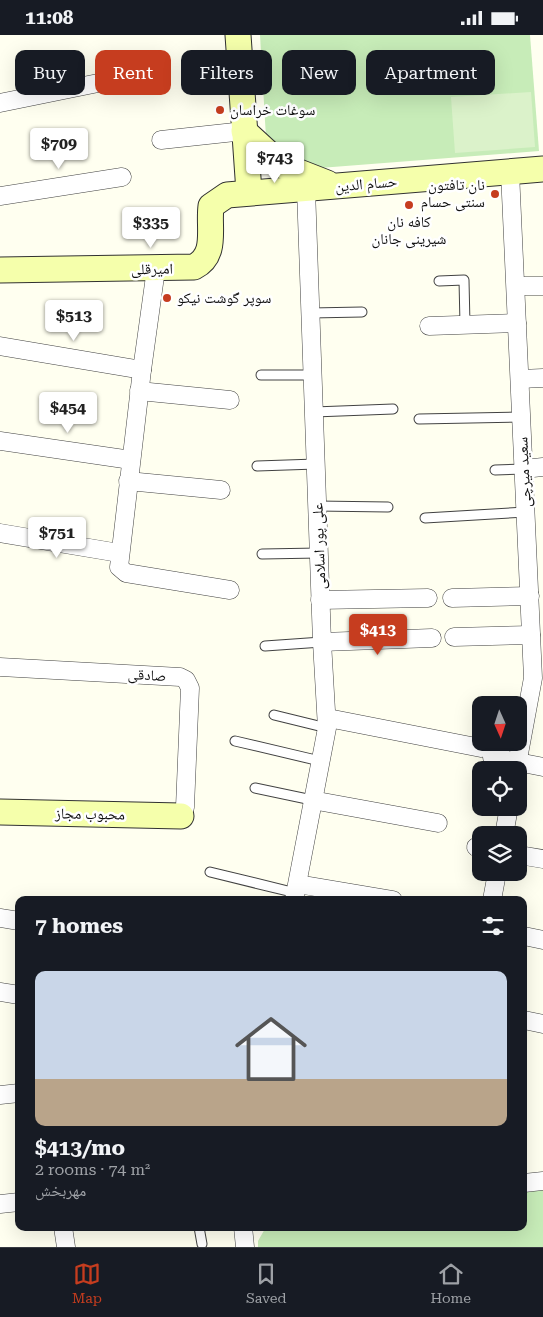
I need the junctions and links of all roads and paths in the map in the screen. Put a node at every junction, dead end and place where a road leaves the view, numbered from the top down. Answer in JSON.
{"nodes":[{"id":1,"x":238,"y":35,"type":"edge"},
{"id":2,"x":95,"y":84,"type":"edge"},
{"id":3,"x":0,"y":103,"type":"edge"},
{"id":4,"x":244,"y":131,"type":"junction"},
{"id":5,"x":161,"y":140,"type":"dead end"},
{"id":6,"x":543,"y":169,"type":"edge"},
{"id":7,"x":510,"y":172,"type":"junction"},
{"id":8,"x":122,"y":177,"type":"dead end"},
{"id":9,"x":337,"y":187,"type":"junction"},
{"id":10,"x":306,"y":189,"type":"junction"},
{"id":11,"x":249,"y":192,"type":"junction"},
{"id":12,"x":0,"y":196,"type":"edge"},
{"id":13,"x":156,"y":269,"type":"junction"},
{"id":14,"x":0,"y":270,"type":"edge"},
{"id":15,"x":439,"y":281,"type":"dead end"},
{"id":16,"x":516,"y":286,"type":"junction"},
{"id":17,"x":543,"y":286,"type":"edge"},
{"id":18,"x":362,"y":312,"type":"dead end"},
{"id":19,"x":310,"y":313,"type":"junction"},
{"id":20,"x":518,"y":323,"type":"junction"},
{"id":21,"x":465,"y":325,"type":"junction"},
{"id":22,"x":428,"y":326,"type":"dead end"},
{"id":23,"x":0,"y":346,"type":"edge"},
{"id":24,"x":142,"y":369,"type":"junction"},
{"id":25,"x":261,"y":375,"type":"dead end"},
{"id":26,"x":312,"y":375,"type":"junction"},
{"id":27,"x":543,"y":378,"type":"edge"},
{"id":28,"x":520,"y":379,"type":"junction"},
{"id":29,"x":139,"y":391,"type":"junction"},
{"id":30,"x":230,"y":400,"type":"dead end"},
{"id":31,"x":393,"y":409,"type":"dead end"},
{"id":32,"x":314,"y":412,"type":"junction"},
{"id":33,"x":522,"y":417,"type":"junction"},
{"id":34,"x":419,"y":419,"type":"dead end"},
{"id":35,"x":0,"y":441,"type":"edge"},
{"id":36,"x":131,"y":460,"type":"junction"},
{"id":37,"x":316,"y":464,"type":"junction"},
{"id":38,"x":257,"y":466,"type":"dead end"},
{"id":39,"x":543,"y":467,"type":"edge"},
{"id":40,"x":524,"y":469,"type":"junction"},
{"id":41,"x":495,"y":470,"type":"dead end"},
{"id":42,"x":128,"y":481,"type":"junction"},
{"id":43,"x":221,"y":490,"type":"dead end"},
{"id":44,"x":317,"y":506,"type":"junction"},
{"id":45,"x":388,"y":507,"type":"dead end"},
{"id":46,"x":526,"y":512,"type":"junction"},
{"id":47,"x":425,"y":518,"type":"dead end"},
{"id":48,"x":0,"y":533,"type":"edge"},
{"id":49,"x":535,"y":547,"type":"edge"},
{"id":50,"x":119,"y":553,"type":"junction"},
{"id":51,"x":319,"y":553,"type":"junction"},
{"id":52,"x":262,"y":554,"type":"dead end"},
{"id":53,"x":230,"y":590,"type":"dead end"},
{"id":54,"x":530,"y":596,"type":"junction"},
{"id":55,"x":428,"y":598,"type":"dead end"},
{"id":56,"x":452,"y":598,"type":"dead end"},
{"id":57,"x":320,"y":600,"type":"junction"},
{"id":58,"x":535,"y":628,"type":"edge"},
{"id":59,"x":454,"y":637,"type":"dead end"},
{"id":60,"x":432,"y":638,"type":"dead end"},
{"id":61,"x":322,"y":643,"type":"junction"},
{"id":62,"x":265,"y":646,"type":"dead end"},
{"id":63,"x":0,"y":667,"type":"edge"},
{"id":64,"x":274,"y":715,"type":"dead end"},
{"id":65,"x":328,"y":723,"type":"junction"},
{"id":66,"x":235,"y":741,"type":"dead end"},
{"id":67,"x":472,"y":747,"type":"edge"},
{"id":68,"x":489,"y":751,"type":"edge"},
{"id":69,"x":320,"y":761,"type":"junction"},
{"id":70,"x":508,"y":761,"type":"edge"},
{"id":71,"x":518,"y":761,"type":"edge"},
{"id":72,"x":527,"y":766,"type":"edge"},
{"id":73,"x":543,"y":767,"type":"edge"},
{"id":74,"x":255,"y":788,"type":"dead end"},
{"id":75,"x":312,"y":800,"type":"junction"},
{"id":76,"x":0,"y":812,"type":"edge"},
{"id":77,"x":181,"y":816,"type":"joint"},
{"id":78,"x":438,"y":823,"type":"dead end"},
{"id":79,"x":527,"y":856,"type":"edge"},
{"id":80,"x":543,"y":859,"type":"edge"},
{"id":81,"x":210,"y":872,"type":"dead end"},
{"id":82,"x":496,"y":881,"type":"edge"},
{"id":83,"x":296,"y":893,"type":"edge"},
{"id":84,"x":338,"y":896,"type":"edge"},
{"id":85,"x":493,"y":896,"type":"edge"},
{"id":86,"x":0,"y":918,"type":"edge"},
{"id":87,"x":15,"y":920,"type":"edge"},
{"id":88,"x":527,"y":937,"type":"edge"},
{"id":89,"x":543,"y":940,"type":"edge"},
{"id":90,"x":0,"y":992,"type":"edge"},
{"id":91,"x":15,"y":994,"type":"edge"},
{"id":92,"x":527,"y":1021,"type":"edge"},
{"id":93,"x":543,"y":1024,"type":"edge"},
{"id":94,"x":15,"y":1093,"type":"edge"},
{"id":95,"x":0,"y":1095,"type":"edge"},
{"id":96,"x":543,"y":1181,"type":"edge"},
{"id":97,"x":527,"y":1183,"type":"edge"},
{"id":98,"x":15,"y":1202,"type":"edge"},
{"id":99,"x":0,"y":1204,"type":"edge"},
{"id":100,"x":200,"y":1231,"type":"edge"},
{"id":101,"x":243,"y":1231,"type":"edge"},
{"id":102,"x":202,"y":1244,"type":"dead end"},
{"id":103,"x":245,"y":1247,"type":"edge"}],
"edges":[{"from":1,"to":4,"type":"main road"},
{"from":2,"to":3,"type":"street"},
{"from":4,"to":5,"type":"street"},
{"from":4,"to":9,"type":"main road"},
{"from":4,"to":11,"type":"main road"},
{"from":6,"to":7,"type":"main road","name":"حسام الدین"},
{"from":7,"to":9,"type":"main road","name":"حسام الدین"},
{"from":7,"to":16,"type":"street","name":"سعید میرچی"},
{"from":8,"to":12,"type":"street"},
{"from":9,"to":10,"type":"main road","name":"حسام الدین"},
{"from":10,"to":11,"type":"main road","name":"حسام الدین"},
{"from":10,"to":19,"type":"street","name":"علی پور اسلامی"},
{"from":11,"to":13,"type":"main road","name":"امیرقلی"},
{"from":13,"to":14,"type":"main road","name":"امیرقلی"},
{"from":13,"to":24,"type":"street"},
{"from":15,"to":21,"type":"lane"},
{"from":16,"to":17,"type":"street"},
{"from":16,"to":20,"type":"street","name":"سعید میرچی"},
{"from":18,"to":19,"type":"lane"},
{"from":19,"to":26,"type":"street","name":"علی پور اسلامی"},
{"from":20,"to":21,"type":"street"},
{"from":20,"to":28,"type":"street","name":"سعید میرچی"},
{"from":21,"to":22,"type":"street"},
{"from":23,"to":24,"type":"street"},
{"from":24,"to":29,"type":"street"},
{"from":25,"to":26,"type":"lane"},
{"from":26,"to":32,"type":"street","name":"علی پور اسلامی"},
{"from":27,"to":28,"type":"street"},
{"from":28,"to":33,"type":"street","name":"سعید میرچی"},
{"from":29,"to":30,"type":"street"},
{"from":29,"to":36,"type":"street"},
{"from":31,"to":32,"type":"lane"},
{"from":32,"to":37,"type":"street","name":"علی پور اسلامی"},
{"from":33,"to":34,"type":"lane"},
{"from":33,"to":40,"type":"street","name":"سعید میرچی"},
{"from":35,"to":36,"type":"street"},
{"from":36,"to":42,"type":"street"},
{"from":37,"to":38,"type":"lane"},
{"from":37,"to":44,"type":"street","name":"علی پور اسلامی"},
{"from":39,"to":40,"type":"street"},
{"from":40,"to":41,"type":"lane"},
{"from":40,"to":46,"type":"street","name":"سعید میرچی"},
{"from":42,"to":43,"type":"street"},
{"from":42,"to":50,"type":"street"},
{"from":44,"to":45,"type":"lane"},
{"from":44,"to":51,"type":"street","name":"علی پور اسلامی"},
{"from":46,"to":47,"type":"lane"},
{"from":46,"to":49,"type":"street","name":"سعید میرچی"},
{"from":48,"to":50,"type":"street"},
{"from":49,"to":54,"type":"street","name":"سعید میرچی"},
{"from":50,"to":53,"type":"street"},
{"from":51,"to":52,"type":"lane"},
{"from":51,"to":57,"type":"street","name":"علی پور اسلامی"},
{"from":54,"to":56,"type":"street"},
{"from":54,"to":58,"type":"street","name":"سعید میرچی"},
{"from":55,"to":57,"type":"street"},
{"from":57,"to":61,"type":"street","name":"علی پور اسلامی"},
{"from":58,"to":59,"type":"street"},
{"from":58,"to":71,"type":"street","name":"سعید میرچی"},
{"from":60,"to":61,"type":"street"},
{"from":61,"to":62,"type":"lane"},
{"from":61,"to":65,"type":"street","name":"علی پور اسلامی"},
{"from":63,"to":77,"type":"street","name":"صادقی"},
{"from":64,"to":65,"type":"lane"},
{"from":65,"to":67,"type":"street"},
{"from":65,"to":69,"type":"street","name":"علی پور اسلامی"},
{"from":66,"to":69,"type":"lane"},
{"from":68,"to":70,"type":"street"},
{"from":69,"to":75,"type":"street","name":"علی پور اسلامی"},
{"from":72,"to":73,"type":"street"},
{"from":74,"to":75,"type":"lane"},
{"from":75,"to":78,"type":"street"},
{"from":75,"to":83,"type":"street","name":"علی پور اسلامی"},
{"from":76,"to":77,"type":"main road","name":"محبوب مجاز"},
{"from":79,"to":80,"type":"street"},
{"from":81,"to":83,"type":"lane"},
{"from":82,"to":85,"type":"street"},
{"from":83,"to":84,"type":"street"},
{"from":86,"to":87,"type":"street"},
{"from":88,"to":89,"type":"street"},
{"from":90,"to":91,"type":"street"},
{"from":92,"to":93,"type":"street"},
{"from":94,"to":95,"type":"street"},
{"from":96,"to":97,"type":"street"},
{"from":98,"to":99,"type":"street"},
{"from":100,"to":102,"type":"lane"},
{"from":101,"to":103,"type":"street"}]}
